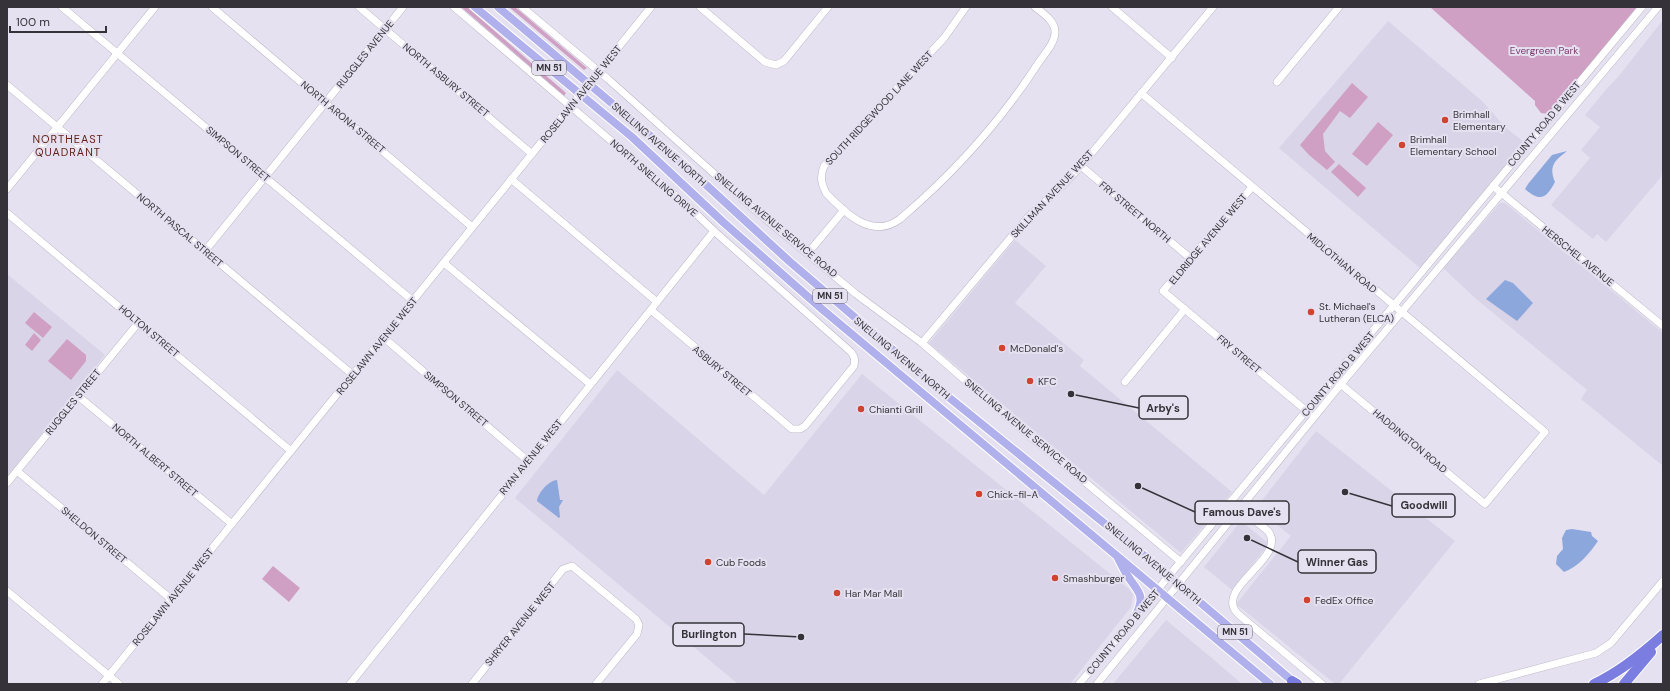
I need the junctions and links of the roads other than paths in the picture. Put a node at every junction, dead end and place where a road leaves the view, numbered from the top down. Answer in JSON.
{"nodes":[{"id":1,"x":62,"y":7,"type":"edge"},
{"id":2,"x":155,"y":7,"type":"edge"},
{"id":3,"x":212,"y":7,"type":"edge"},
{"id":4,"x":359,"y":7,"type":"edge"},
{"id":5,"x":403,"y":7,"type":"edge"},
{"id":6,"x":454,"y":7,"type":"edge"},
{"id":7,"x":475,"y":7,"type":"edge"},
{"id":8,"x":498,"y":7,"type":"edge"},
{"id":9,"x":522,"y":7,"type":"edge"},
{"id":10,"x":651,"y":7,"type":"edge"},
{"id":11,"x":700,"y":7,"type":"edge"},
{"id":12,"x":828,"y":7,"type":"edge"},
{"id":13,"x":966,"y":7,"type":"edge"},
{"id":14,"x":1112,"y":7,"type":"edge"},
{"id":15,"x":1214,"y":7,"type":"edge"},
{"id":16,"x":1339,"y":7,"type":"edge"},
{"id":17,"x":1642,"y":7,"type":"edge"},
{"id":18,"x":1658,"y":7,"type":"edge"},
{"id":19,"x":1038,"y":9,"type":"edge"},
{"id":20,"x":385,"y":29,"type":"junction"},
{"id":21,"x":117,"y":53,"type":"junction"},
{"id":22,"x":1172,"y":58,"type":"junction"},
{"id":23,"x":599,"y":72,"type":"junction"},
{"id":24,"x":1277,"y":82,"type":"dead end"},
{"id":25,"x":589,"y":84,"type":"junction"},
{"id":26,"x":7,"y":85,"type":"edge"},
{"id":27,"x":1141,"y":93,"type":"junction"},
{"id":28,"x":580,"y":94,"type":"junction"},
{"id":29,"x":326,"y":102,"type":"junction"},
{"id":30,"x":570,"y":107,"type":"junction"},
{"id":31,"x":57,"y":127,"type":"junction"},
{"id":32,"x":532,"y":154,"type":"junction"},
{"id":33,"x":1081,"y":166,"type":"junction"},
{"id":34,"x":265,"y":177,"type":"junction"},
{"id":35,"x":511,"y":179,"type":"junction"},
{"id":36,"x":1493,"y":186,"type":"junction"},
{"id":37,"x":1252,"y":187,"type":"junction"},
{"id":38,"x":7,"y":189,"type":"edge"},
{"id":39,"x":1502,"y":193,"type":"junction"},
{"id":40,"x":844,"y":210,"type":"junction"},
{"id":41,"x":7,"y":212,"type":"edge"},
{"id":42,"x":472,"y":228,"type":"junction"},
{"id":43,"x":714,"y":231,"type":"junction"},
{"id":44,"x":205,"y":250,"type":"junction"},
{"id":45,"x":808,"y":253,"type":"junction"},
{"id":46,"x":1190,"y":258,"type":"junction"},
{"id":47,"x":444,"y":262,"type":"junction"},
{"id":48,"x":1164,"y":291,"type":"joint"},
{"id":49,"x":413,"y":301,"type":"junction"},
{"id":50,"x":657,"y":302,"type":"junction"},
{"id":51,"x":1394,"y":307,"type":"junction"},
{"id":52,"x":651,"y":310,"type":"junction"},
{"id":53,"x":1185,"y":310,"type":"junction"},
{"id":54,"x":1401,"y":313,"type":"junction"},
{"id":55,"x":139,"y":322,"type":"junction"},
{"id":56,"x":1663,"y":326,"type":"edge"},
{"id":57,"x":383,"y":337,"type":"junction"},
{"id":58,"x":922,"y":343,"type":"junction"},
{"id":59,"x":353,"y":375,"type":"junction"},
{"id":60,"x":1334,"y":378,"type":"junction"},
{"id":61,"x":1125,"y":382,"type":"dead end"},
{"id":62,"x":590,"y":384,"type":"junction"},
{"id":63,"x":1341,"y":384,"type":"junction"},
{"id":64,"x":78,"y":396,"type":"junction"},
{"id":65,"x":1307,"y":411,"type":"junction"},
{"id":66,"x":1314,"y":417,"type":"junction"},
{"id":67,"x":795,"y":430,"type":"joint"},
{"id":68,"x":291,"y":451,"type":"junction"},
{"id":69,"x":528,"y":461,"type":"junction"},
{"id":70,"x":17,"y":471,"type":"junction"},
{"id":71,"x":7,"y":483,"type":"edge"},
{"id":72,"x":1231,"y":501,"type":"junction"},
{"id":73,"x":1485,"y":504,"type":"joint"},
{"id":74,"x":1241,"y":508,"type":"junction"},
{"id":75,"x":232,"y":524,"type":"junction"},
{"id":76,"x":1117,"y":555,"type":"junction"},
{"id":77,"x":1181,"y":562,"type":"junction"},
{"id":78,"x":1169,"y":576,"type":"junction"},
{"id":79,"x":1663,"y":581,"type":"edge"},
{"id":80,"x":1178,"y":584,"type":"junction"},
{"id":81,"x":1158,"y":589,"type":"junction"},
{"id":82,"x":7,"y":591,"type":"edge"},
{"id":83,"x":1167,"y":597,"type":"junction"},
{"id":84,"x":171,"y":599,"type":"junction"},
{"id":85,"x":1136,"y":615,"type":"junction"},
{"id":86,"x":1663,"y":637,"type":"edge"},
{"id":87,"x":109,"y":675,"type":"junction"},
{"id":88,"x":1295,"y":683,"type":"edge"},
{"id":89,"x":102,"y":684,"type":"edge"},
{"id":90,"x":119,"y":684,"type":"edge"},
{"id":91,"x":350,"y":684,"type":"edge"},
{"id":92,"x":472,"y":684,"type":"edge"},
{"id":93,"x":596,"y":684,"type":"edge"},
{"id":94,"x":1079,"y":684,"type":"edge"},
{"id":95,"x":1096,"y":684,"type":"edge"},
{"id":96,"x":1270,"y":684,"type":"edge"},
{"id":97,"x":1322,"y":684,"type":"edge"},
{"id":98,"x":1479,"y":684,"type":"edge"},
{"id":99,"x":1594,"y":684,"type":"edge"},
{"id":100,"x":1624,"y":684,"type":"edge"}],
"edges":[{"from":1,"to":21,"type":"street","name":"SIMPSON STREET"},
{"from":2,"to":21,"type":"street"},
{"from":3,"to":29,"type":"street","name":"NORTH ARONA STREET"},
{"from":4,"to":20,"type":"street","name":"NORTH ASBURY STREET"},
{"from":5,"to":20,"type":"street","name":"RUGGLES AVENUE"},
{"from":6,"to":30,"type":"street","name":"NORTH SNELLING DRIVE"},
{"from":7,"to":28,"type":"main road","name":"SNELLING AVENUE NORTH","number":"MN 51"},
{"from":8,"to":25,"type":"main road","name":"SNELLING AVENUE NORTH","number":"MN 51"},
{"from":9,"to":23,"type":"street","name":"SNELLING AVENUE SERVICE ROAD"},
{"from":10,"to":23,"type":"street","name":"ROSELAWN AVENUE WEST"},
{"from":11,"to":12,"type":"street"},
{"from":13,"to":40,"type":"street","name":"SOUTH RIDGEWOOD LANE WEST"},
{"from":14,"to":22,"type":"street"},
{"from":15,"to":22,"type":"street","name":"SKILLMAN AVENUE WEST"},
{"from":16,"to":24,"type":"street"},
{"from":17,"to":36,"type":"street","name":"COUNTY ROAD B WEST"},
{"from":18,"to":39,"type":"street","name":"COUNTY ROAD B WEST"},
{"from":19,"to":40,"type":"street","name":"SOUTH RIDGEWOOD LANE WEST"},
{"from":20,"to":29,"type":"street","name":"RUGGLES AVENUE"},
{"from":20,"to":32,"type":"street","name":"NORTH ASBURY STREET"},
{"from":21,"to":31,"type":"street"},
{"from":21,"to":34,"type":"street","name":"SIMPSON STREET"},
{"from":22,"to":27,"type":"street","name":"SKILLMAN AVENUE WEST"},
{"from":23,"to":25,"type":"street","name":"ROSELAWN AVENUE WEST"},
{"from":23,"to":45,"type":"street","name":"SNELLING AVENUE SERVICE ROAD"},
{"from":25,"to":28,"type":"street","name":"ROSELAWN AVENUE WEST"},
{"from":25,"to":78,"type":"main road","name":"SNELLING AVENUE NORTH","number":"MN 51"},
{"from":26,"to":31,"type":"street","name":"NORTH PASCAL STREET"},
{"from":27,"to":33,"type":"street","name":"SKILLMAN AVENUE WEST"},
{"from":27,"to":37,"type":"street","name":"MIDLOTHIAN ROAD"},
{"from":28,"to":30,"type":"street","name":"ROSELAWN AVENUE WEST"},
{"from":28,"to":76,"type":"main road","name":"SNELLING AVENUE NORTH","number":"MN 51"},
{"from":29,"to":34,"type":"street","name":"RUGGLES AVENUE"},
{"from":29,"to":42,"type":"street","name":"NORTH ARONA STREET"},
{"from":30,"to":32,"type":"street","name":"ROSELAWN AVENUE WEST"},
{"from":30,"to":43,"type":"street","name":"NORTH SNELLING DRIVE"},
{"from":31,"to":38,"type":"street"},
{"from":31,"to":44,"type":"street","name":"NORTH PASCAL STREET"},
{"from":32,"to":35,"type":"street","name":"ROSELAWN AVENUE WEST"},
{"from":33,"to":46,"type":"street","name":"FRY STREET NORTH"},
{"from":33,"to":58,"type":"street","name":"SKILLMAN AVENUE WEST"},
{"from":34,"to":44,"type":"street","name":"RUGGLES AVENUE"},
{"from":34,"to":49,"type":"street","name":"SIMPSON STREET"},
{"from":35,"to":42,"type":"street","name":"ROSELAWN AVENUE WEST"},
{"from":35,"to":50,"type":"street"},
{"from":36,"to":39,"type":"street","name":"HERSCHEL AVENUE"},
{"from":36,"to":51,"type":"street","name":"COUNTY ROAD B WEST"},
{"from":37,"to":46,"type":"street","name":"ELDRIDGE AVENUE WEST"},
{"from":37,"to":51,"type":"street","name":"MIDLOTHIAN ROAD"},
{"from":39,"to":54,"type":"street","name":"COUNTY ROAD B WEST"},
{"from":39,"to":56,"type":"street","name":"HERSCHEL AVENUE"},
{"from":40,"to":45,"type":"street"},
{"from":41,"to":55,"type":"street","name":"HOLTON STREET"},
{"from":42,"to":47,"type":"street","name":"ROSELAWN AVENUE WEST"},
{"from":43,"to":50,"type":"street","name":"RYAN AVENUE WEST"},
{"from":43,"to":67,"type":"street","name":"NORTH SNELLING DRIVE"},
{"from":44,"to":59,"type":"street","name":"NORTH PASCAL STREET"},
{"from":45,"to":58,"type":"street","name":"SNELLING AVENUE SERVICE ROAD"},
{"from":46,"to":48,"type":"street","name":"ELDRIDGE AVENUE WEST"},
{"from":47,"to":49,"type":"street","name":"ROSELAWN AVENUE WEST"},
{"from":47,"to":62,"type":"street"},
{"from":48,"to":53,"type":"street","name":"FRY STREET"},
{"from":49,"to":57,"type":"street","name":"ROSELAWN AVENUE WEST"},
{"from":50,"to":52,"type":"street","name":"RYAN AVENUE WEST"},
{"from":51,"to":54,"type":"street","name":"MIDLOTHIAN ROAD"},
{"from":51,"to":60,"type":"street","name":"COUNTY ROAD B WEST"},
{"from":52,"to":62,"type":"street","name":"RYAN AVENUE WEST"},
{"from":52,"to":67,"type":"street","name":"ASBURY STREET"},
{"from":53,"to":61,"type":"street"},
{"from":53,"to":65,"type":"street","name":"FRY STREET"},
{"from":54,"to":63,"type":"street","name":"COUNTY ROAD B WEST"},
{"from":54,"to":73,"type":"street","name":"MIDLOTHIAN ROAD"},
{"from":55,"to":64,"type":"street","name":"RUGGLES STREET"},
{"from":55,"to":68,"type":"street","name":"HOLTON STREET"},
{"from":57,"to":59,"type":"street","name":"ROSELAWN AVENUE WEST"},
{"from":57,"to":69,"type":"street","name":"SIMPSON STREET"},
{"from":58,"to":77,"type":"street","name":"SNELLING AVENUE SERVICE ROAD"},
{"from":59,"to":68,"type":"street","name":"ROSELAWN AVENUE WEST"},
{"from":60,"to":63,"type":"street","name":"HADDINGTON ROAD"},
{"from":60,"to":65,"type":"street","name":"COUNTY ROAD B WEST"},
{"from":62,"to":69,"type":"street","name":"RYAN AVENUE WEST"},
{"from":63,"to":66,"type":"street","name":"COUNTY ROAD B WEST"},
{"from":63,"to":73,"type":"street","name":"HADDINGTON ROAD"},
{"from":64,"to":70,"type":"street","name":"RUGGLES STREET"},
{"from":64,"to":75,"type":"street","name":"NORTH ALBERT STREET"},
{"from":65,"to":66,"type":"street","name":"FRY STREET"},
{"from":65,"to":72,"type":"street","name":"COUNTY ROAD B WEST"},
{"from":66,"to":74,"type":"street","name":"COUNTY ROAD B WEST"},
{"from":68,"to":75,"type":"street","name":"ROSELAWN AVENUE WEST"},
{"from":69,"to":91,"type":"street","name":"RYAN AVENUE WEST"},
{"from":70,"to":71,"type":"street","name":"RUGGLES STREET"},
{"from":70,"to":84,"type":"street","name":"SHELDON STREET"},
{"from":72,"to":74,"type":"street"},
{"from":72,"to":77,"type":"street","name":"COUNTY ROAD B WEST"},
{"from":74,"to":80,"type":"street","name":"COUNTY ROAD B WEST"},
{"from":74,"to":97,"type":"street"},
{"from":75,"to":84,"type":"street","name":"ROSELAWN AVENUE WEST"},
{"from":76,"to":81,"type":"main road","name":"SNELLING AVENUE NORTH","number":"MN 51"},
{"from":76,"to":85,"type":"main road"},
{"from":77,"to":78,"type":"street","name":"COUNTY ROAD B WEST"},
{"from":78,"to":80,"type":"main road","name":"SNELLING AVENUE NORTH","number":"MN 51"},
{"from":78,"to":81,"type":"street","name":"COUNTY ROAD B WEST"},
{"from":79,"to":98,"type":"street"},
{"from":80,"to":83,"type":"street","name":"COUNTY ROAD B WEST"},
{"from":80,"to":88,"type":"main road","name":"SNELLING AVENUE NORTH","number":"MN 51"},
{"from":81,"to":83,"type":"main road","name":"SNELLING AVENUE NORTH","number":"MN 51"},
{"from":81,"to":85,"type":"street","name":"COUNTY ROAD B WEST"},
{"from":82,"to":87,"type":"street"},
{"from":83,"to":95,"type":"street","name":"COUNTY ROAD B WEST"},
{"from":83,"to":96,"type":"main road","name":"SNELLING AVENUE NORTH","number":"MN 51"},
{"from":84,"to":87,"type":"street","name":"ROSELAWN AVENUE WEST"},
{"from":85,"to":94,"type":"street","name":"COUNTY ROAD B WEST"},
{"from":86,"to":99,"type":"highway"},
{"from":86,"to":100,"type":"highway"},
{"from":87,"to":89,"type":"street","name":"ROSELAWN AVENUE WEST"},
{"from":87,"to":90,"type":"street"},
{"from":92,"to":93,"type":"street","name":"SHRYER AVENUE WEST"}]}
